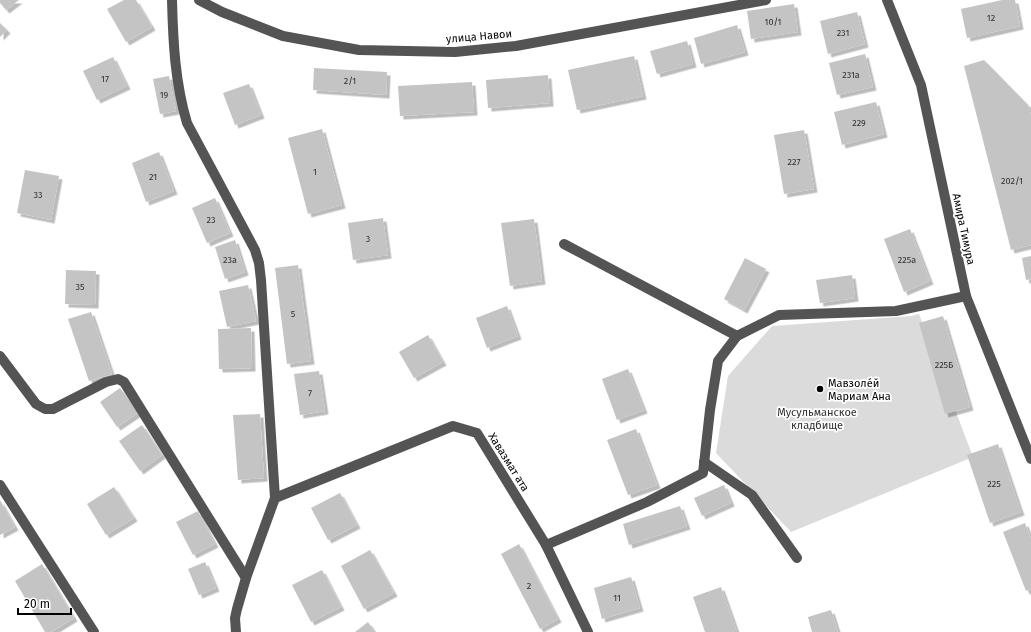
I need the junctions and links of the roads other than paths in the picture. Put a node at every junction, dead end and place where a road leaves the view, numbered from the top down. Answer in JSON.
{"nodes":[{"id":1,"x":172,"y":0,"type":"edge"},
{"id":2,"x":199,"y":0,"type":"edge"},
{"id":3,"x":766,"y":0,"type":"edge"},
{"id":4,"x":887,"y":0,"type":"edge"},
{"id":5,"x":564,"y":244,"type":"dead end"},
{"id":6,"x":966,"y":296,"type":"junction"},
{"id":7,"x":737,"y":336,"type":"junction"},
{"id":8,"x":0,"y":356,"type":"edge"},
{"id":9,"x":1031,"y":459,"type":"edge"},
{"id":10,"x":704,"y":462,"type":"junction"},
{"id":11,"x":0,"y":485,"type":"edge"},
{"id":12,"x":275,"y":498,"type":"junction"},
{"id":13,"x":546,"y":545,"type":"junction"},
{"id":14,"x":798,"y":558,"type":"dead end"},
{"id":15,"x":246,"y":578,"type":"junction"},
{"id":16,"x":94,"y":632,"type":"edge"},
{"id":17,"x":236,"y":632,"type":"edge"},
{"id":18,"x":588,"y":632,"type":"edge"}],
"edges":[{"from":1,"to":12,"type":"street"},
{"from":2,"to":3,"type":"street","name":"улица Навои"},
{"from":4,"to":6,"type":"street","name":"Амира Тимура"},
{"from":5,"to":7,"type":"street"},
{"from":6,"to":7,"type":"street"},
{"from":6,"to":9,"type":"street","name":"Амира Тимура"},
{"from":7,"to":10,"type":"street"},
{"from":8,"to":15,"type":"street"},
{"from":10,"to":13,"type":"street"},
{"from":10,"to":14,"type":"street"},
{"from":11,"to":16,"type":"street"},
{"from":12,"to":13,"type":"street","name":"Хавазмат ата"},
{"from":12,"to":15,"type":"street"},
{"from":13,"to":18,"type":"street","name":"Хавазмат ата"},
{"from":15,"to":17,"type":"street"}]}
